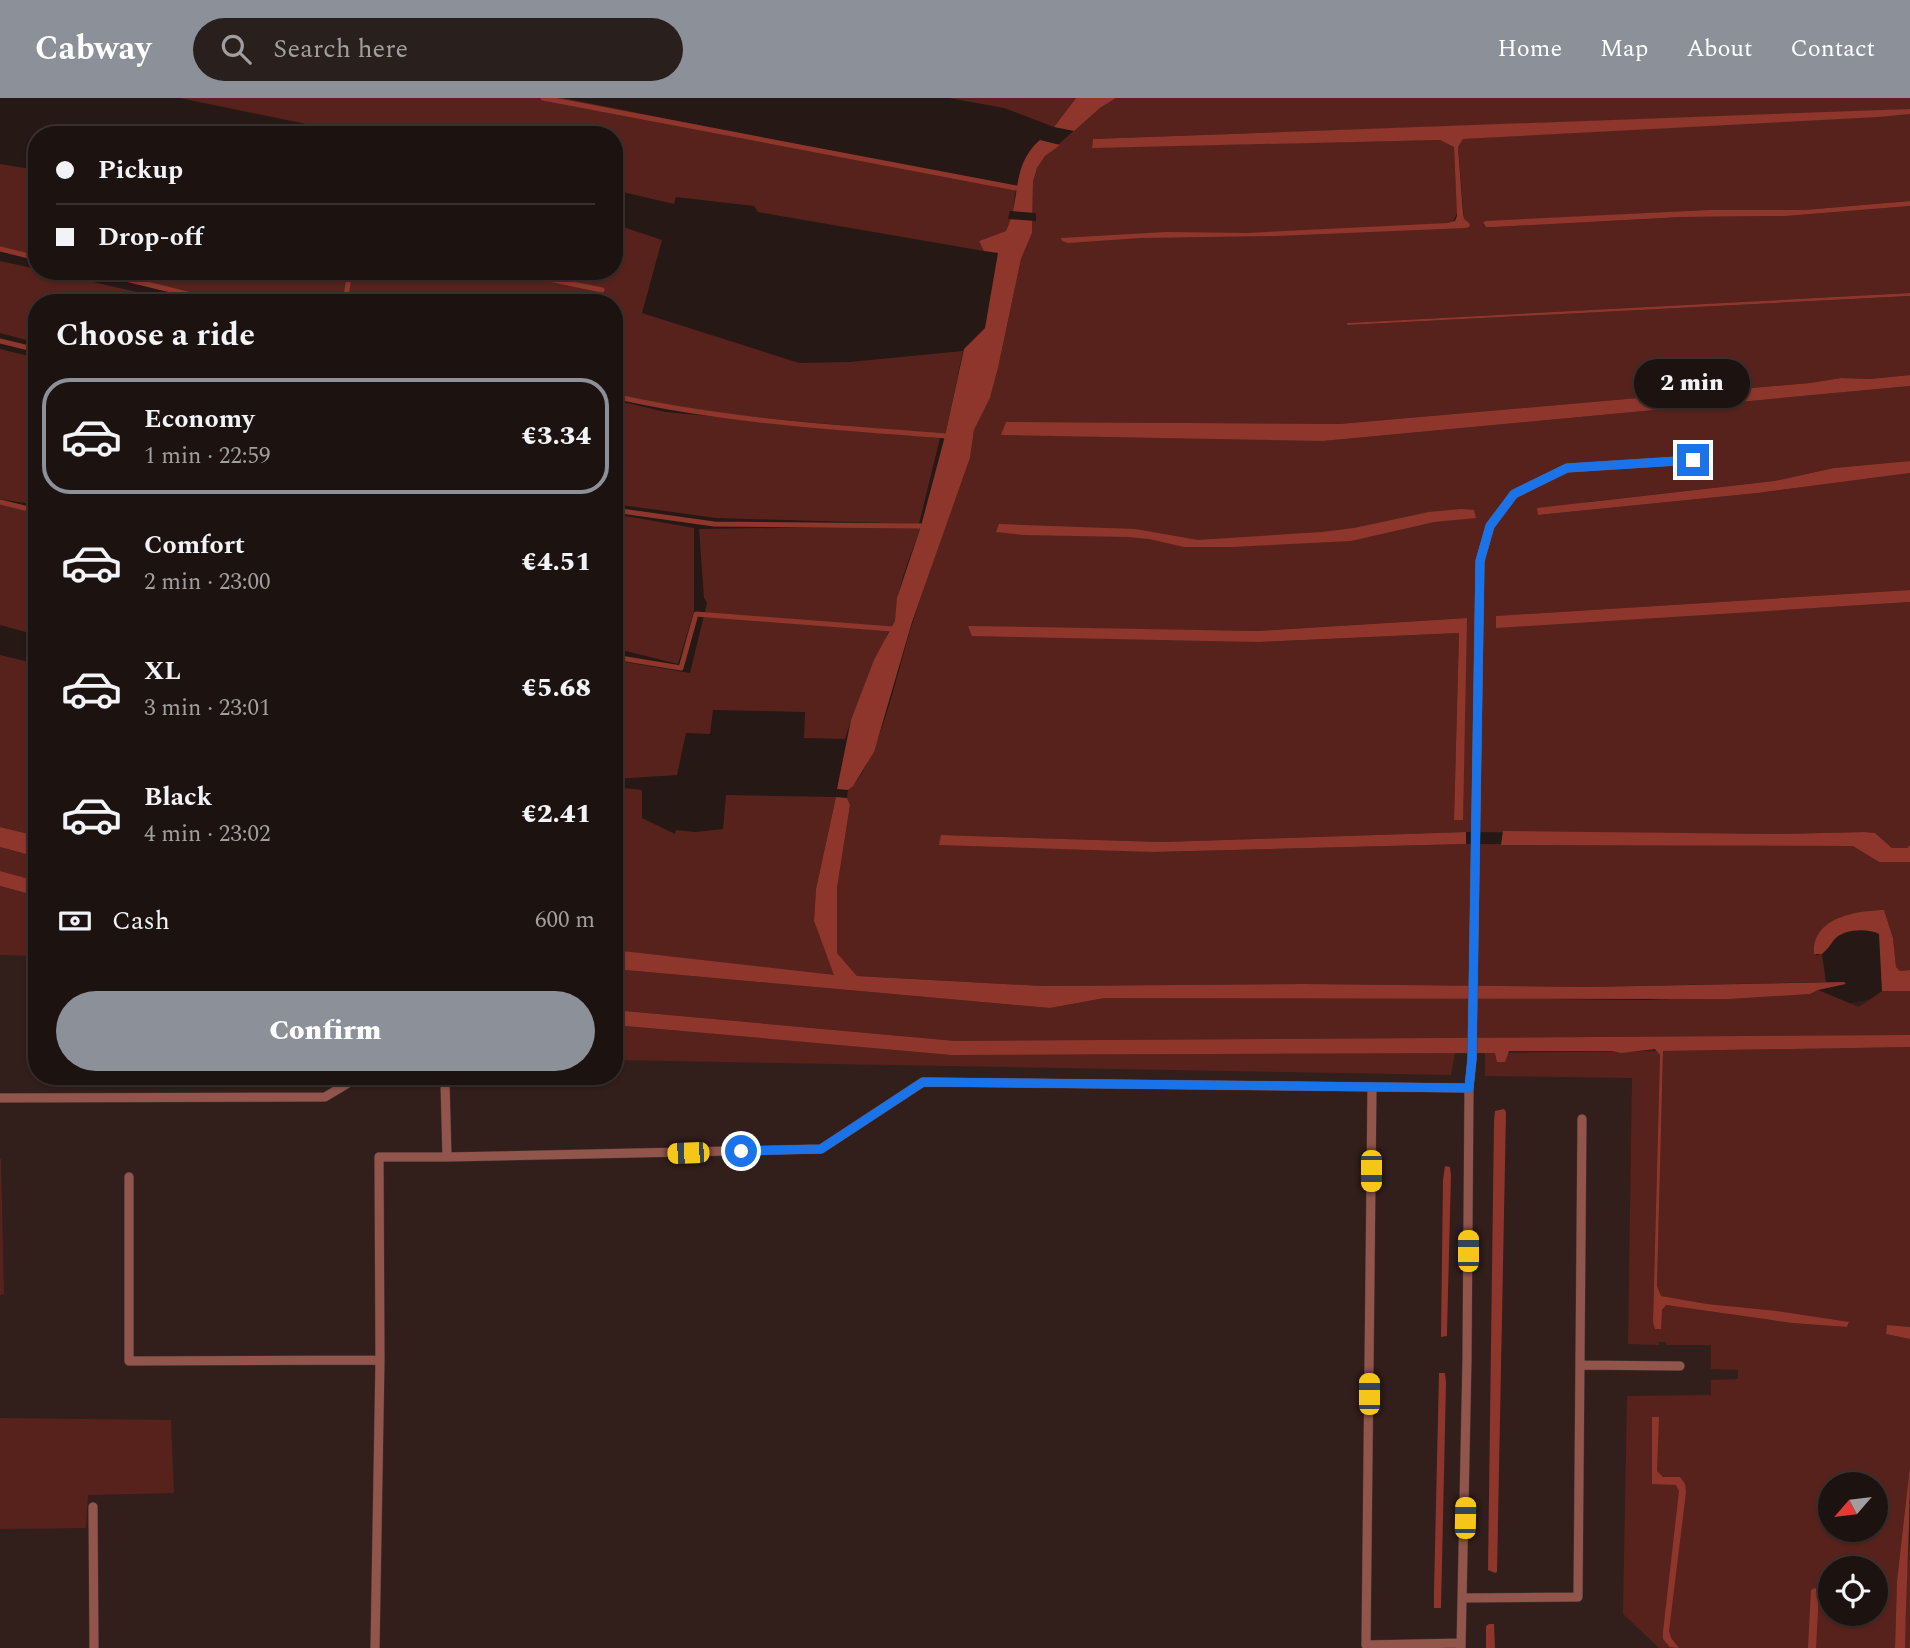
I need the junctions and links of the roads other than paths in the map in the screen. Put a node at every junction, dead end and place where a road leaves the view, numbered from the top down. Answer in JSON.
{"nodes":[{"id":1,"x":1693,"y":460,"type":"dead end"},
{"id":2,"x":345,"y":1085,"type":"edge"},
{"id":3,"x":445,"y":1085,"type":"edge"},
{"id":4,"x":1372,"y":1087,"type":"junction"},
{"id":5,"x":1469,"y":1088,"type":"junction"},
{"id":6,"x":0,"y":1098,"type":"edge"},
{"id":7,"x":1582,"y":1119,"type":"dead end"},
{"id":8,"x":447,"y":1157,"type":"junction"},
{"id":9,"x":129,"y":1177,"type":"dead end"},
{"id":10,"x":380,"y":1360,"type":"junction"},
{"id":11,"x":1580,"y":1365,"type":"junction"},
{"id":12,"x":1680,"y":1366,"type":"dead end"},
{"id":13,"x":93,"y":1507,"type":"dead end"},
{"id":14,"x":1463,"y":1598,"type":"junction"},
{"id":15,"x":1461,"y":1645,"type":"edge"},
{"id":16,"x":1366,"y":1647,"type":"edge"},
{"id":17,"x":94,"y":1648,"type":"edge"},
{"id":18,"x":375,"y":1648,"type":"edge"}],
"edges":[{"from":1,"to":5,"type":"lane"},
{"from":2,"to":6,"type":"lane"},
{"from":3,"to":8,"type":"lane"},
{"from":4,"to":5,"type":"lane"},
{"from":4,"to":8,"type":"lane"},
{"from":4,"to":16,"type":"lane"},
{"from":5,"to":14,"type":"lane"},
{"from":7,"to":11,"type":"lane"},
{"from":8,"to":10,"type":"lane"},
{"from":9,"to":10,"type":"lane"},
{"from":10,"to":18,"type":"lane"},
{"from":11,"to":12,"type":"lane"},
{"from":11,"to":14,"type":"lane"},
{"from":13,"to":17,"type":"lane"},
{"from":14,"to":15,"type":"lane"},
{"from":15,"to":16,"type":"lane"}]}
